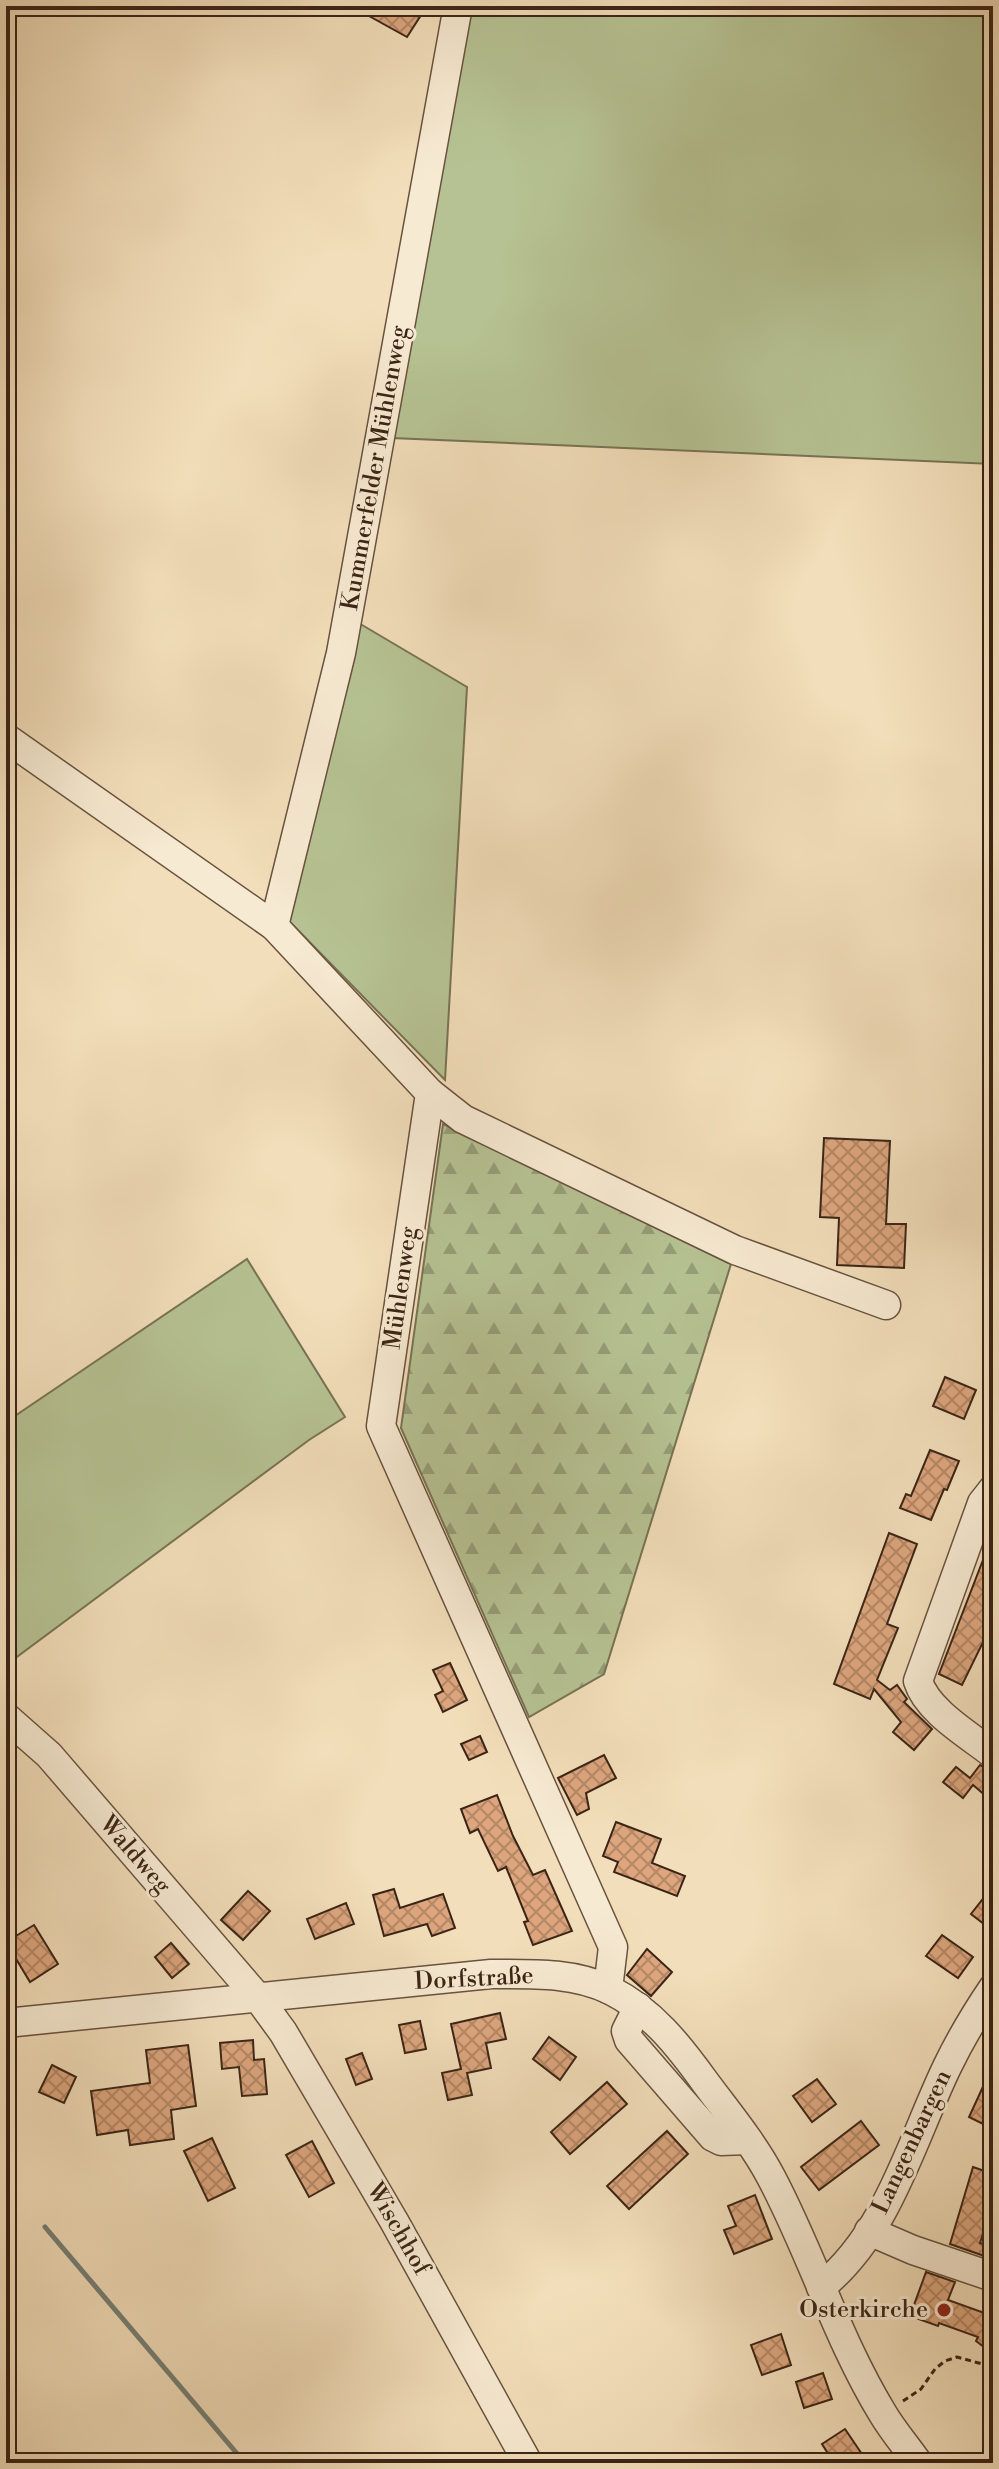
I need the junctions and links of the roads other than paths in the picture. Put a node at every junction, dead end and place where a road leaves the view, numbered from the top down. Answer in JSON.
{"nodes":[{"id":1,"x":458,"y":6,"type":"edge"},
{"id":2,"x":6,"y":738,"type":"edge"},
{"id":3,"x":274,"y":926,"type":"junction"},
{"id":4,"x":430,"y":1093,"type":"junction"},
{"id":5,"x":886,"y":1305,"type":"dead end"},
{"id":6,"x":993,"y":1489,"type":"edge"},
{"id":7,"x":6,"y":1717,"type":"edge"},
{"id":8,"x":993,"y":1754,"type":"edge"},
{"id":9,"x":993,"y":1988,"type":"edge"},
{"id":10,"x":608,"y":1989,"type":"junction"},
{"id":11,"x":259,"y":1999,"type":"junction"},
{"id":12,"x":6,"y":2023,"type":"edge"},
{"id":13,"x":869,"y":2231,"type":"junction"},
{"id":14,"x":993,"y":2277,"type":"edge"},
{"id":15,"x":821,"y":2287,"type":"junction"},
{"id":16,"x":528,"y":2463,"type":"edge"},
{"id":17,"x":918,"y":2463,"type":"edge"}],
"edges":[{"from":1,"to":3,"type":"street","name":"Kummerfelder Mühlenweg"},
{"from":2,"to":3,"type":"street"},
{"from":3,"to":4,"type":"street"},
{"from":4,"to":5,"type":"street"},
{"from":4,"to":10,"type":"street","name":"Mühlenweg"},
{"from":6,"to":8,"type":"street"},
{"from":7,"to":11,"type":"street","name":"Waldweg"},
{"from":9,"to":13,"type":"street","name":"Langenbargen"},
{"from":10,"to":11,"type":"street","name":"Dorfstraße"},
{"from":10,"to":15,"type":"street","name":"Dorfstraße"},
{"from":11,"to":12,"type":"street","name":"Dorfstraße"},
{"from":11,"to":16,"type":"street","name":"Wischhof"},
{"from":13,"to":14,"type":"street"},
{"from":13,"to":15,"type":"street","name":"Langenbargen"},
{"from":15,"to":17,"type":"street","name":"Dorfstraße"}]}
